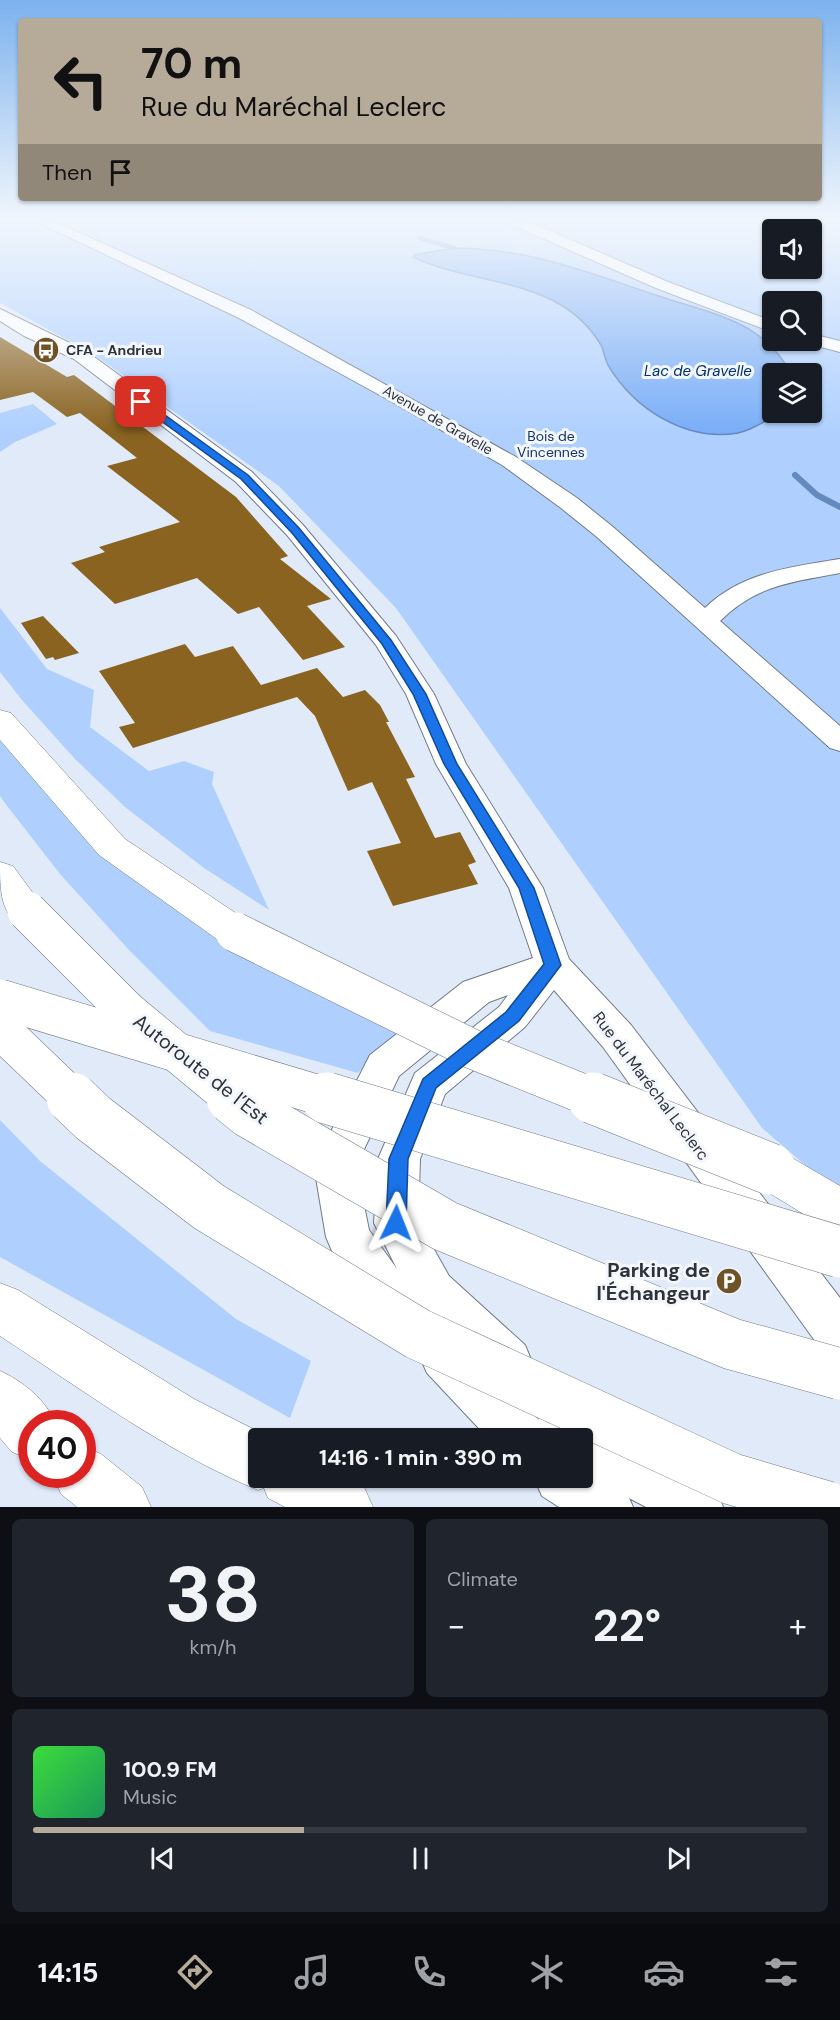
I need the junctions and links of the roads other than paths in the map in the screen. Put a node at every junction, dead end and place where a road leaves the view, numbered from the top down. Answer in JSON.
{"nodes":[{"id":1,"x":193,"y":290,"type":"edge"},
{"id":2,"x":675,"y":290,"type":"edge"},
{"id":3,"x":0,"y":314,"type":"edge"},
{"id":4,"x":762,"y":323,"type":"edge"},
{"id":5,"x":822,"y":342,"type":"edge"},
{"id":6,"x":840,"y":347,"type":"edge"},
{"id":7,"x":840,"y":566,"type":"edge"},
{"id":8,"x":705,"y":622,"type":"junction"},
{"id":9,"x":0,"y":720,"type":"edge"},
{"id":10,"x":840,"y":742,"type":"edge"},
{"id":11,"x":0,"y":875,"type":"edge"},
{"id":12,"x":553,"y":965,"type":"junction"},
{"id":13,"x":0,"y":999,"type":"edge"},
{"id":14,"x":0,"y":1029,"type":"edge"},
{"id":15,"x":840,"y":1211,"type":"edge"},
{"id":16,"x":840,"y":1252,"type":"edge"},
{"id":17,"x":0,"y":1307,"type":"edge"},
{"id":18,"x":840,"y":1336,"type":"edge"},
{"id":19,"x":840,"y":1374,"type":"edge"},
{"id":20,"x":0,"y":1398,"type":"edge"},
{"id":21,"x":18,"y":1417,"type":"edge"},
{"id":22,"x":512,"y":1428,"type":"edge"},
{"id":23,"x":248,"y":1457,"type":"edge"},
{"id":24,"x":96,"y":1486,"type":"edge"},
{"id":25,"x":307,"y":1488,"type":"edge"},
{"id":26,"x":576,"y":1488,"type":"edge"},
{"id":27,"x":122,"y":1507,"type":"edge"},
{"id":28,"x":344,"y":1507,"type":"edge"},
{"id":29,"x":607,"y":1507,"type":"edge"},
{"id":30,"x":697,"y":1507,"type":"edge"},
{"id":31,"x":827,"y":1507,"type":"edge"}],
"edges":[{"from":1,"to":8,"type":"street","name":"Avenue de Gravelle"},
{"from":2,"to":4,"type":"street"},
{"from":3,"to":12,"type":"street","name":"Rue du Maréchal Leclerc"},
{"from":5,"to":6,"type":"street"},
{"from":7,"to":8,"type":"street"},
{"from":8,"to":10,"type":"street","name":"Avenue de Gravelle"},
{"from":9,"to":15,"type":"highway","bridge":true},
{"from":11,"to":19,"type":"highway","name":"Autoroute de l’Est","bridge":true},
{"from":12,"to":18,"type":"street","name":"Rue du Maréchal Leclerc"},
{"from":12,"to":22,"type":"street"},
{"from":12,"to":30,"type":"street"},
{"from":13,"to":16,"type":"highway","bridge":true},
{"from":14,"to":31,"type":"highway","bridge":true},
{"from":17,"to":23,"type":"highway"},
{"from":20,"to":21,"type":"highway"},
{"from":24,"to":27,"type":"highway"},
{"from":25,"to":28,"type":"highway"},
{"from":26,"to":29,"type":"street"}]}
